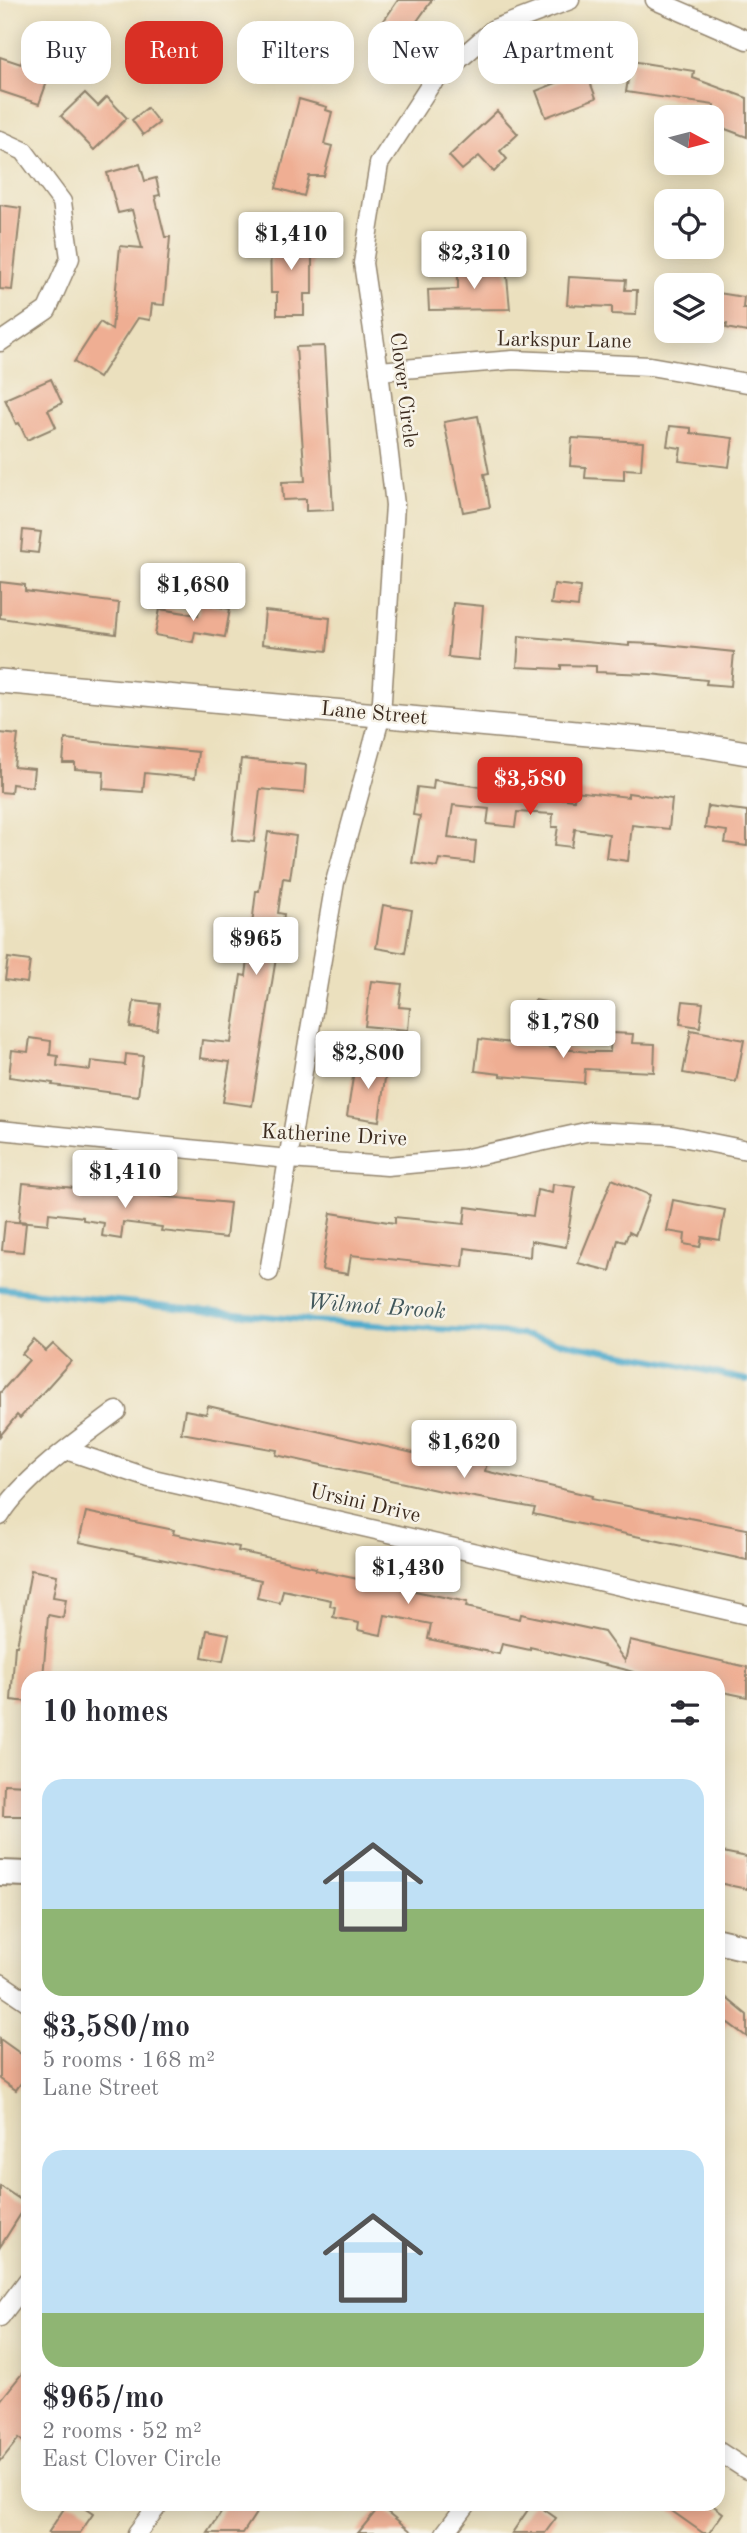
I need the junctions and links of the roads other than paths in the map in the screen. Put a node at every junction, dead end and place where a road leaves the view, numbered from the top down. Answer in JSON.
{"nodes":[{"id":1,"x":570,"y":0,"type":"edge"},
{"id":2,"x":655,"y":0,"type":"edge"},
{"id":3,"x":747,"y":40,"type":"edge"},
{"id":4,"x":0,"y":141,"type":"edge"},
{"id":5,"x":0,"y":342,"type":"edge"},
{"id":6,"x":379,"y":371,"type":"junction"},
{"id":7,"x":747,"y":383,"type":"edge"},
{"id":8,"x":0,"y":681,"type":"edge"},
{"id":9,"x":382,"y":715,"type":"junction"},
{"id":10,"x":747,"y":753,"type":"edge"},
{"id":11,"x":0,"y":1130,"type":"edge"},
{"id":12,"x":747,"y":1150,"type":"edge"},
{"id":13,"x":289,"y":1159,"type":"junction"},
{"id":14,"x":269,"y":1272,"type":"dead end"},
{"id":15,"x":117,"y":1411,"type":"dead end"},
{"id":16,"x":66,"y":1450,"type":"junction"},
{"id":17,"x":0,"y":1516,"type":"edge"},
{"id":18,"x":747,"y":1615,"type":"edge"},
{"id":19,"x":0,"y":1873,"type":"edge"},
{"id":20,"x":21,"y":1874,"type":"edge"},
{"id":21,"x":725,"y":1943,"type":"edge"},
{"id":22,"x":747,"y":1948,"type":"edge"},
{"id":23,"x":0,"y":1983,"type":"edge"},
{"id":24,"x":21,"y":1997,"type":"edge"},
{"id":25,"x":21,"y":2289,"type":"edge"},
{"id":26,"x":0,"y":2317,"type":"edge"},
{"id":27,"x":725,"y":2456,"type":"edge"},
{"id":28,"x":747,"y":2470,"type":"edge"},
{"id":29,"x":154,"y":2511,"type":"edge"},
{"id":30,"x":462,"y":2511,"type":"edge"},
{"id":31,"x":137,"y":2533,"type":"edge"},
{"id":32,"x":445,"y":2533,"type":"edge"}],
"edges":[{"from":1,"to":6,"type":"street","name":"Clover Circle"},
{"from":2,"to":3,"type":"street"},
{"from":4,"to":5,"type":"street"},
{"from":6,"to":7,"type":"street","name":"Larkspur Lane"},
{"from":6,"to":9,"type":"street","name":"Clover Circle"},
{"from":8,"to":9,"type":"street","name":"Lane Street"},
{"from":9,"to":10,"type":"street","name":"Lane Street"},
{"from":9,"to":13,"type":"street","name":"Clover Circle"},
{"from":11,"to":13,"type":"street","name":"Katherine Drive"},
{"from":12,"to":13,"type":"street","name":"Katherine Drive"},
{"from":13,"to":14,"type":"street","name":"Clover Circle"},
{"from":15,"to":16,"type":"street"},
{"from":16,"to":17,"type":"street"},
{"from":16,"to":18,"type":"street","name":"Ursini Drive"},
{"from":19,"to":20,"type":"main road"},
{"from":21,"to":22,"type":"main road"},
{"from":23,"to":24,"type":"street"},
{"from":25,"to":26,"type":"street"},
{"from":27,"to":28,"type":"street"},
{"from":29,"to":31,"type":"street"},
{"from":30,"to":32,"type":"street"}]}
